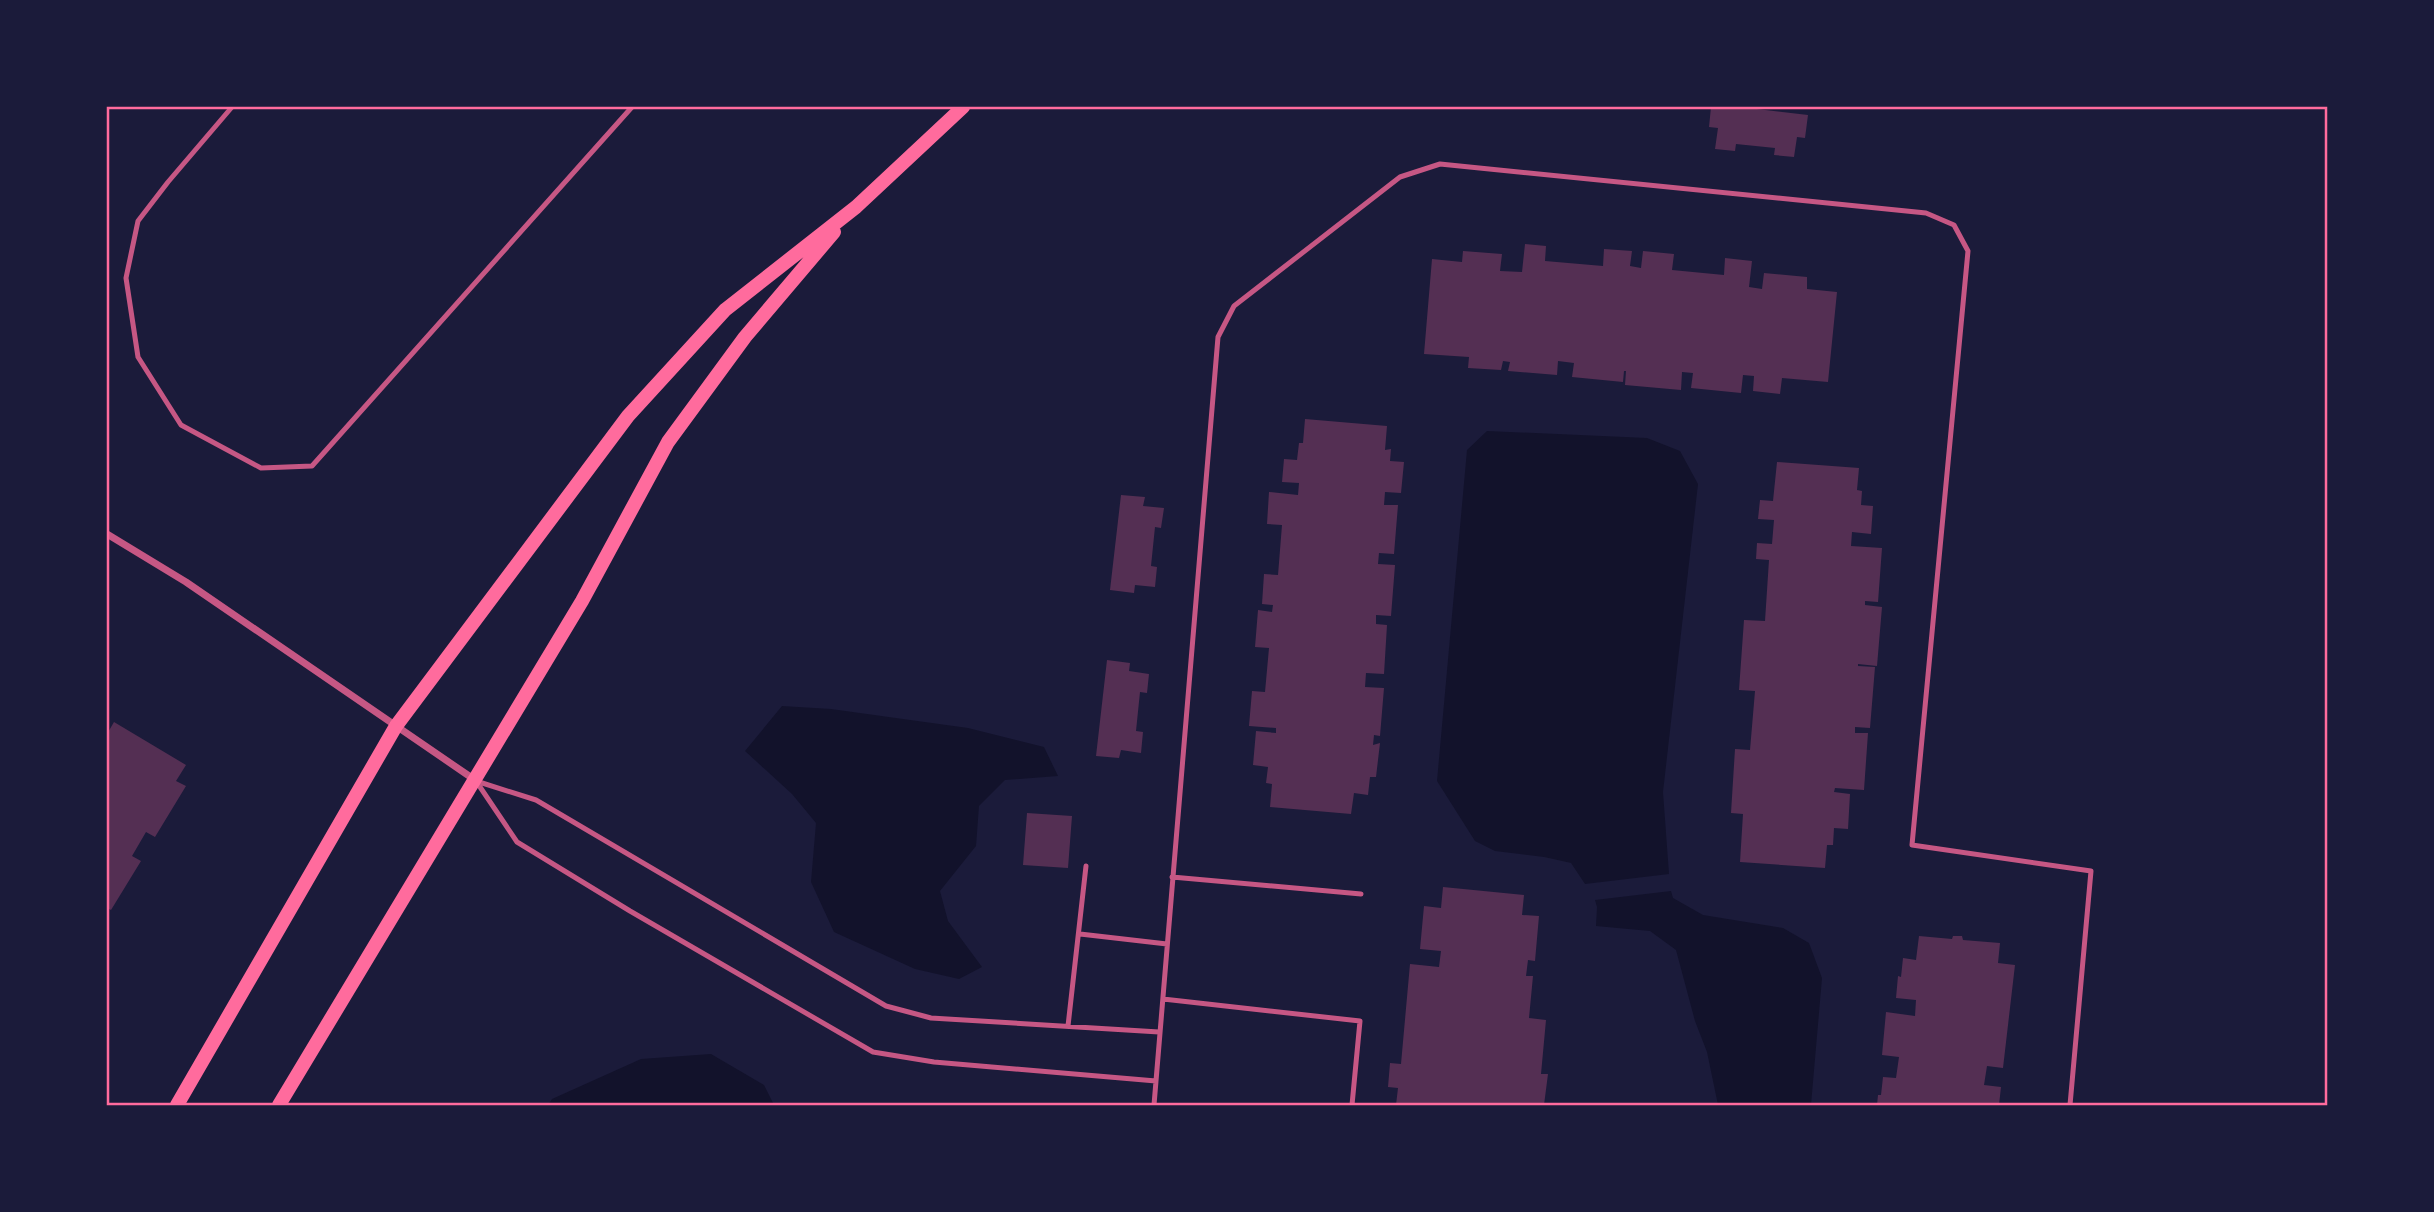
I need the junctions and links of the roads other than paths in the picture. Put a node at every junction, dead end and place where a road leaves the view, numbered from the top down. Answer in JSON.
{"nodes":[{"id":1,"x":232,"y":107,"type":"edge"},
{"id":2,"x":632,"y":107,"type":"edge"},
{"id":3,"x":963,"y":107,"type":"edge"},
{"id":4,"x":856,"y":207,"type":"junction"},
{"id":5,"x":107,"y":534,"type":"edge"},
{"id":6,"x":396,"y":726,"type":"junction"},
{"id":7,"x":476,"y":781,"type":"junction"},
{"id":8,"x":1086,"y":866,"type":"dead end"},
{"id":9,"x":1172,"y":877,"type":"junction"},
{"id":10,"x":1361,"y":894,"type":"dead end"},
{"id":11,"x":1080,"y":934,"type":"junction"},
{"id":12,"x":1167,"y":944,"type":"junction"},
{"id":13,"x":1163,"y":999,"type":"junction"},
{"id":14,"x":1069,"y":1026,"type":"junction"},
{"id":15,"x":1159,"y":1032,"type":"junction"},
{"id":16,"x":1156,"y":1081,"type":"junction"},
{"id":17,"x":177,"y":1105,"type":"edge"},
{"id":18,"x":279,"y":1105,"type":"edge"},
{"id":19,"x":1154,"y":1105,"type":"edge"},
{"id":20,"x":1352,"y":1105,"type":"edge"},
{"id":21,"x":2070,"y":1105,"type":"edge"}],
"edges":[{"from":1,"to":2,"type":"lane"},
{"from":3,"to":4,"type":"main road"},
{"from":4,"to":6,"type":"main road"},
{"from":4,"to":7,"type":"main road"},
{"from":5,"to":6,"type":"street"},
{"from":6,"to":7,"type":"street"},
{"from":6,"to":17,"type":"main road"},
{"from":7,"to":14,"type":"lane"},
{"from":7,"to":16,"type":"lane"},
{"from":7,"to":18,"type":"main road"},
{"from":8,"to":11,"type":"lane"},
{"from":9,"to":10,"type":"lane"},
{"from":9,"to":12,"type":"lane"},
{"from":9,"to":21,"type":"lane"},
{"from":11,"to":12,"type":"lane"},
{"from":11,"to":14,"type":"lane"},
{"from":12,"to":13,"type":"lane"},
{"from":13,"to":15,"type":"lane"},
{"from":13,"to":20,"type":"lane"},
{"from":14,"to":15,"type":"lane"},
{"from":15,"to":16,"type":"lane"},
{"from":16,"to":19,"type":"lane"}]}
